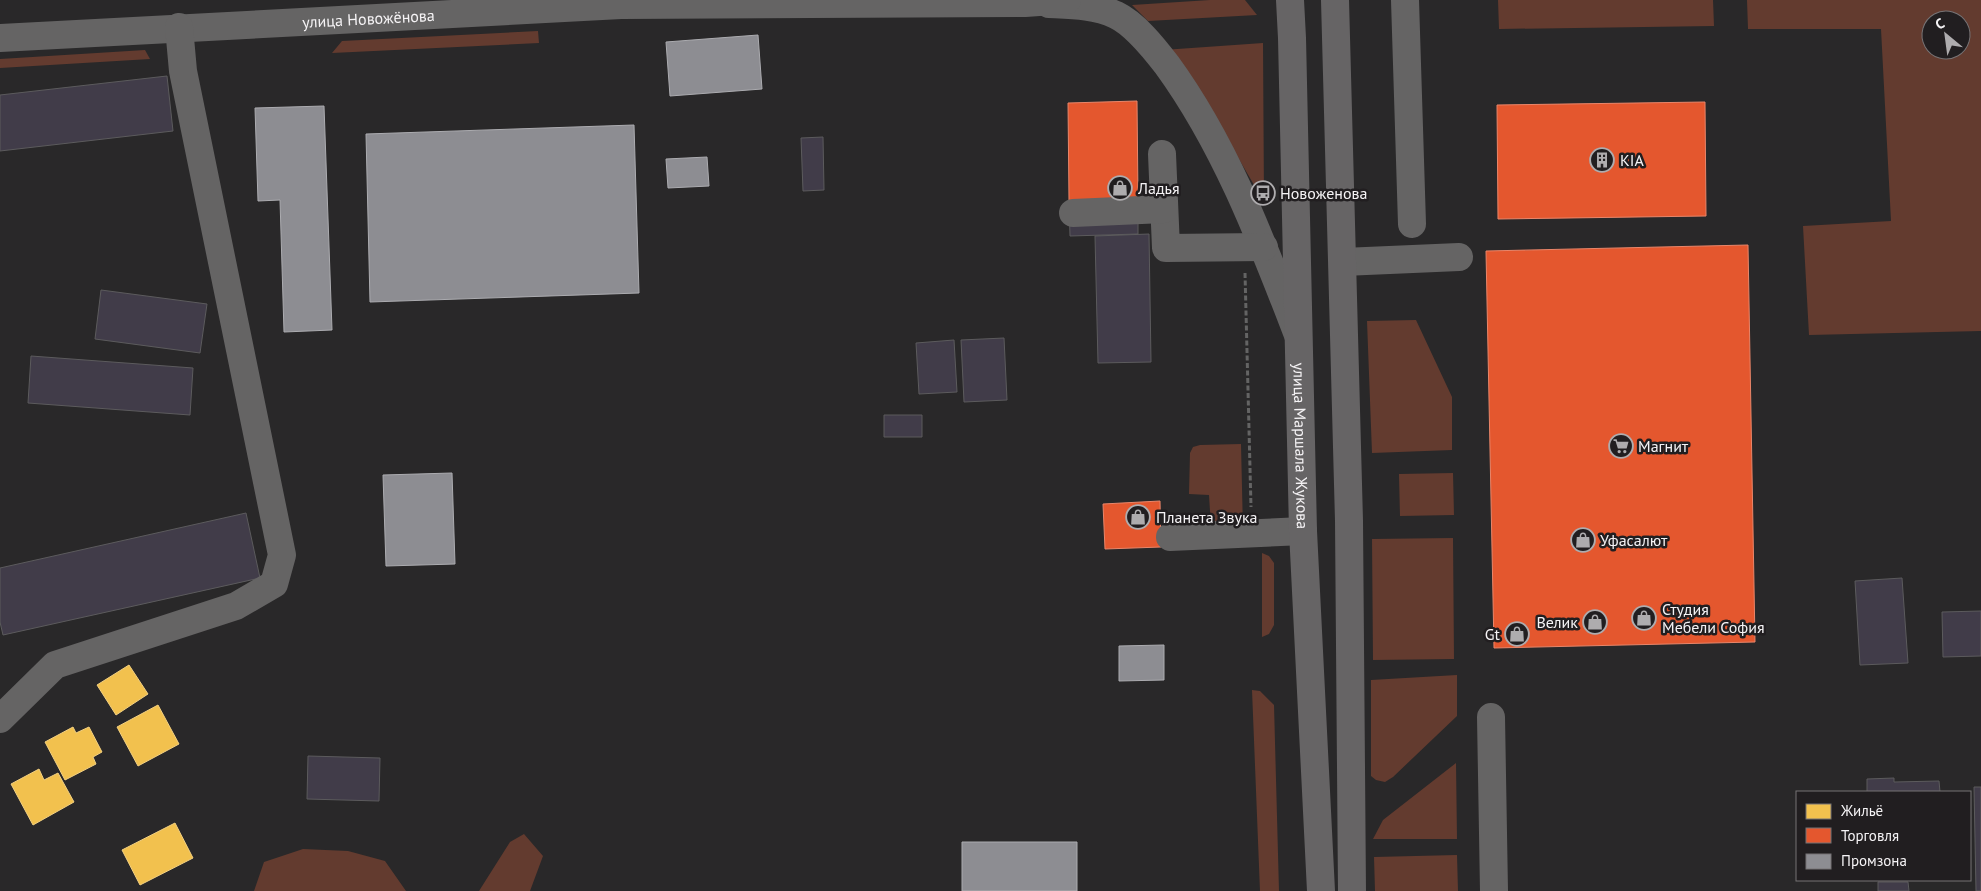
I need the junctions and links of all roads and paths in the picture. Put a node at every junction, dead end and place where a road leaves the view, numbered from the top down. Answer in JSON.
{"nodes":[{"id":1,"x":1067,"y":0,"type":"edge"},
{"id":2,"x":1290,"y":0,"type":"edge"},
{"id":3,"x":1335,"y":0,"type":"edge"},
{"id":4,"x":1406,"y":0,"type":"edge"},
{"id":5,"x":767,"y":2,"type":"edge"},
{"id":6,"x":1029,"y":2,"type":"edge"},
{"id":7,"x":622,"y":3,"type":"edge"},
{"id":8,"x":179,"y":27,"type":"junction"},
{"id":9,"x":0,"y":38,"type":"edge"},
{"id":10,"x":1162,"y":154,"type":"dead end"},
{"id":11,"x":1164,"y":210,"type":"junction"},
{"id":12,"x":1073,"y":212,"type":"dead end"},
{"id":13,"x":1412,"y":224,"type":"dead end"},
{"id":14,"x":1254,"y":247,"type":"junction"},
{"id":15,"x":1459,"y":257,"type":"dead end"},
{"id":16,"x":1343,"y":262,"type":"junction"},
{"id":17,"x":1298,"y":335,"type":"junction"},
{"id":18,"x":1303,"y":531,"type":"junction"},
{"id":19,"x":1252,"y":533,"type":"junction"},
{"id":20,"x":1170,"y":537,"type":"dead end"},
{"id":21,"x":1491,"y":717,"type":"dead end"},
{"id":22,"x":0,"y":719,"type":"edge"},
{"id":23,"x":1321,"y":891,"type":"edge"},
{"id":24,"x":1352,"y":891,"type":"edge"},
{"id":25,"x":1494,"y":891,"type":"edge"}],
"edges":[{"from":1,"to":6,"type":"street","name":"улица Новожёнова"},
{"from":2,"to":17,"type":"main road","name":"улица Маршала Жукова"},
{"from":3,"to":16,"type":"main road"},
{"from":4,"to":13,"type":"street"},
{"from":5,"to":6,"type":"street","name":"улица Новожёнова"},
{"from":5,"to":7,"type":"street","name":"улица Новожёнова"},
{"from":6,"to":14,"type":"street"},
{"from":7,"to":8,"type":"street","name":"улица Новожёнова"},
{"from":8,"to":9,"type":"street","name":"улица Новожёнова"},
{"from":8,"to":22,"type":"street"},
{"from":10,"to":11,"type":"street"},
{"from":11,"to":12,"type":"street"},
{"from":11,"to":14,"type":"street"},
{"from":14,"to":17,"type":"street"},
{"from":14,"to":19,"type":"path"},
{"from":15,"to":16,"type":"street"},
{"from":16,"to":24,"type":"main road"},
{"from":17,"to":18,"type":"main road","name":"улица Маршала Жукова"},
{"from":18,"to":19,"type":"street"},
{"from":18,"to":23,"type":"main road","name":"улица Маршала Жукова"},
{"from":19,"to":20,"type":"street"},
{"from":21,"to":25,"type":"street"}]}
